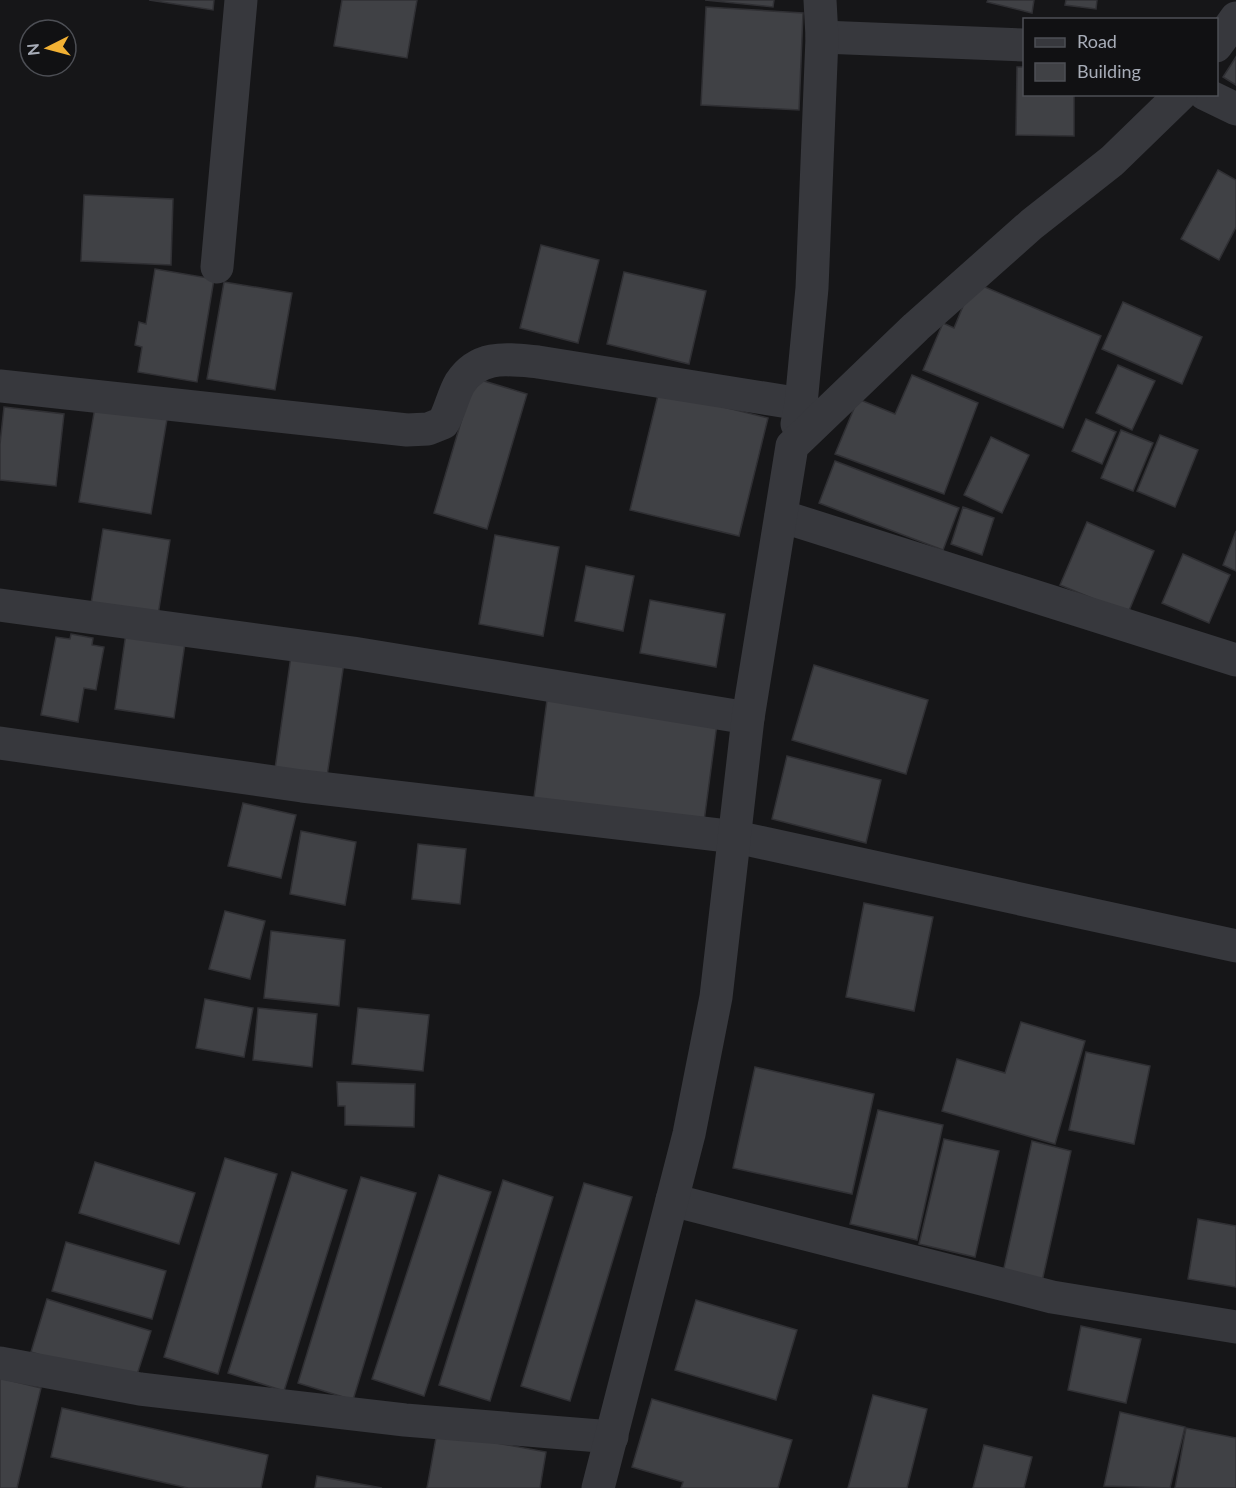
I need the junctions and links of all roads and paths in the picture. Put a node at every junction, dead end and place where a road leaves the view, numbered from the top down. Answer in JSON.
{"nodes":[{"id":1,"x":241,"y":0,"type":"edge"},
{"id":2,"x":820,"y":0,"type":"edge"},
{"id":3,"x":1236,"y":18,"type":"edge"},
{"id":4,"x":822,"y":37,"type":"junction"},
{"id":5,"x":1218,"y":43,"type":"edge"},
{"id":6,"x":1023,"y":45,"type":"edge"},
{"id":7,"x":1179,"y":96,"type":"edge"},
{"id":8,"x":1209,"y":96,"type":"edge"},
{"id":9,"x":1236,"y":109,"type":"edge"},
{"id":10,"x":217,"y":267,"type":"dead end"},
{"id":11,"x":0,"y":386,"type":"edge"},
{"id":12,"x":801,"y":404,"type":"junction"},
{"id":13,"x":792,"y":446,"type":"junction"},
{"id":14,"x":781,"y":516,"type":"junction"},
{"id":15,"x":0,"y":605,"type":"edge"},
{"id":16,"x":1236,"y":660,"type":"edge"},
{"id":17,"x":748,"y":718,"type":"junction"},
{"id":18,"x":0,"y":742,"type":"edge"},
{"id":19,"x":736,"y":837,"type":"junction"},
{"id":20,"x":1236,"y":946,"type":"edge"},
{"id":21,"x":672,"y":1200,"type":"junction"},
{"id":22,"x":1236,"y":1327,"type":"edge"},
{"id":23,"x":0,"y":1363,"type":"edge"},
{"id":24,"x":612,"y":1437,"type":"junction"},
{"id":25,"x":598,"y":1488,"type":"edge"}],
"edges":[{"from":1,"to":10,"type":"street"},
{"from":2,"to":4,"type":"street"},
{"from":3,"to":5,"type":"street"},
{"from":4,"to":6,"type":"street"},
{"from":4,"to":12,"type":"street"},
{"from":7,"to":13,"type":"street"},
{"from":8,"to":9,"type":"street"},
{"from":11,"to":12,"type":"street"},
{"from":12,"to":13,"type":"street"},
{"from":13,"to":14,"type":"street"},
{"from":14,"to":16,"type":"street"},
{"from":14,"to":17,"type":"street"},
{"from":15,"to":17,"type":"street"},
{"from":17,"to":19,"type":"street"},
{"from":18,"to":19,"type":"street"},
{"from":19,"to":20,"type":"street"},
{"from":19,"to":21,"type":"street"},
{"from":21,"to":22,"type":"street"},
{"from":21,"to":24,"type":"street"},
{"from":23,"to":24,"type":"street"},
{"from":24,"to":25,"type":"street"}]}
